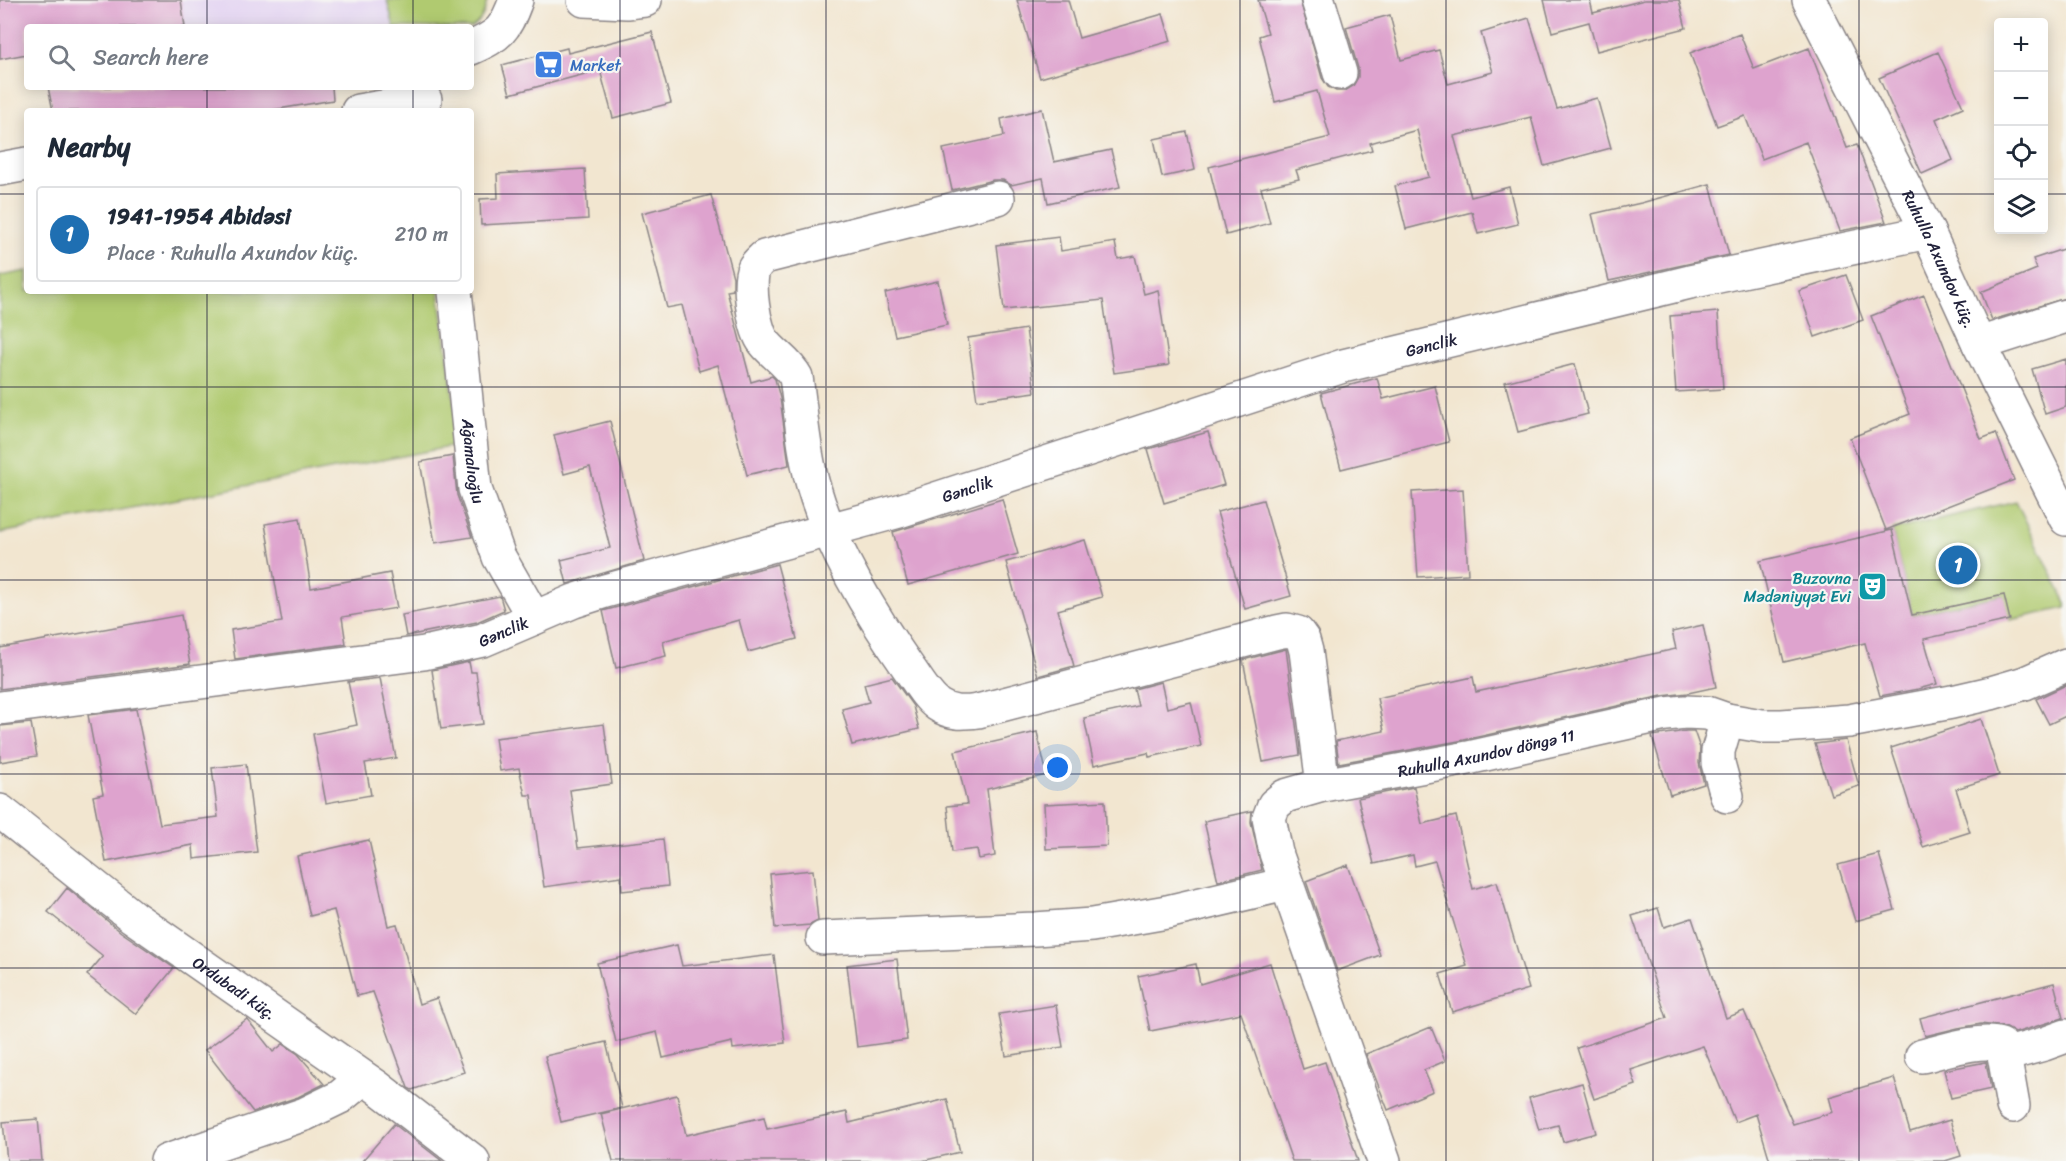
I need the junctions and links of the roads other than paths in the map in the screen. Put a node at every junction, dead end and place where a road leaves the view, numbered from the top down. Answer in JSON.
{"nodes":[{"id":1,"x":516,"y":0,"type":"edge"},
{"id":2,"x":584,"y":0,"type":"edge"},
{"id":3,"x":645,"y":0,"type":"edge"},
{"id":4,"x":1317,"y":0,"type":"edge"},
{"id":5,"x":1809,"y":0,"type":"edge"},
{"id":6,"x":474,"y":46,"type":"edge"},
{"id":7,"x":1340,"y":73,"type":"dead end"},
{"id":8,"x":426,"y":99,"type":"edge"},
{"id":9,"x":375,"y":108,"type":"edge"},
{"id":10,"x":24,"y":165,"type":"edge"},
{"id":11,"x":0,"y":169,"type":"edge"},
{"id":12,"x":998,"y":198,"type":"dead end"},
{"id":13,"x":1928,"y":232,"type":"junction"},
{"id":14,"x":455,"y":294,"type":"edge"},
{"id":15,"x":2066,"y":316,"type":"edge"},
{"id":16,"x":1979,"y":344,"type":"junction"},
{"id":17,"x":2066,"y":519,"type":"edge"},
{"id":18,"x":828,"y":529,"type":"junction"},
{"id":19,"x":534,"y":618,"type":"junction"},
{"id":20,"x":2066,"y":665,"type":"edge"},
{"id":21,"x":0,"y":708,"type":"edge"},
{"id":22,"x":1727,"y":720,"type":"junction"},
{"id":23,"x":1323,"y":785,"type":"junction"},
{"id":24,"x":1727,"y":796,"type":"dead end"},
{"id":25,"x":0,"y":811,"type":"edge"},
{"id":26,"x":1286,"y":884,"type":"junction"},
{"id":27,"x":824,"y":938,"type":"dead end"},
{"id":28,"x":2066,"y":1036,"type":"edge"},
{"id":29,"x":2004,"y":1055,"type":"junction"},
{"id":30,"x":1922,"y":1056,"type":"dead end"},
{"id":31,"x":363,"y":1078,"type":"junction"},
{"id":32,"x":2013,"y":1106,"type":"dead end"},
{"id":33,"x":167,"y":1161,"type":"edge"},
{"id":34,"x":473,"y":1161,"type":"edge"},
{"id":35,"x":1384,"y":1161,"type":"edge"}],
"edges":[{"from":1,"to":6,"type":"street"},
{"from":2,"to":3,"type":"street"},
{"from":4,"to":7,"type":"street"},
{"from":5,"to":13,"type":"street","name":"Ruhulla Axundov küç."},
{"from":8,"to":9,"type":"street"},
{"from":10,"to":11,"type":"street"},
{"from":12,"to":18,"type":"street"},
{"from":13,"to":16,"type":"street","name":"Ruhulla Axundov küç."},
{"from":13,"to":18,"type":"street","name":"Gənclik"},
{"from":14,"to":19,"type":"street","name":"Ağamalıoğlu"},
{"from":15,"to":16,"type":"street"},
{"from":16,"to":17,"type":"street","name":"Ruhulla Axundov küç."},
{"from":18,"to":19,"type":"street","name":"Gənclik"},
{"from":18,"to":23,"type":"street"},
{"from":19,"to":21,"type":"street","name":"Gənclik"},
{"from":20,"to":22,"type":"street","name":"Ruhulla Axundov döngə 11"},
{"from":22,"to":23,"type":"street","name":"Ruhulla Axundov döngə 11"},
{"from":22,"to":24,"type":"street"},
{"from":23,"to":26,"type":"street","name":"Ruhulla Axundov döngə 11"},
{"from":25,"to":31,"type":"street","name":"Ordubadi küç."},
{"from":26,"to":27,"type":"street"},
{"from":26,"to":35,"type":"street","name":"Ruhulla Axundov döngə 11"},
{"from":28,"to":29,"type":"street"},
{"from":29,"to":30,"type":"street"},
{"from":29,"to":32,"type":"street"},
{"from":31,"to":33,"type":"street"},
{"from":31,"to":34,"type":"street","name":"Ordubadi küç."}]}
